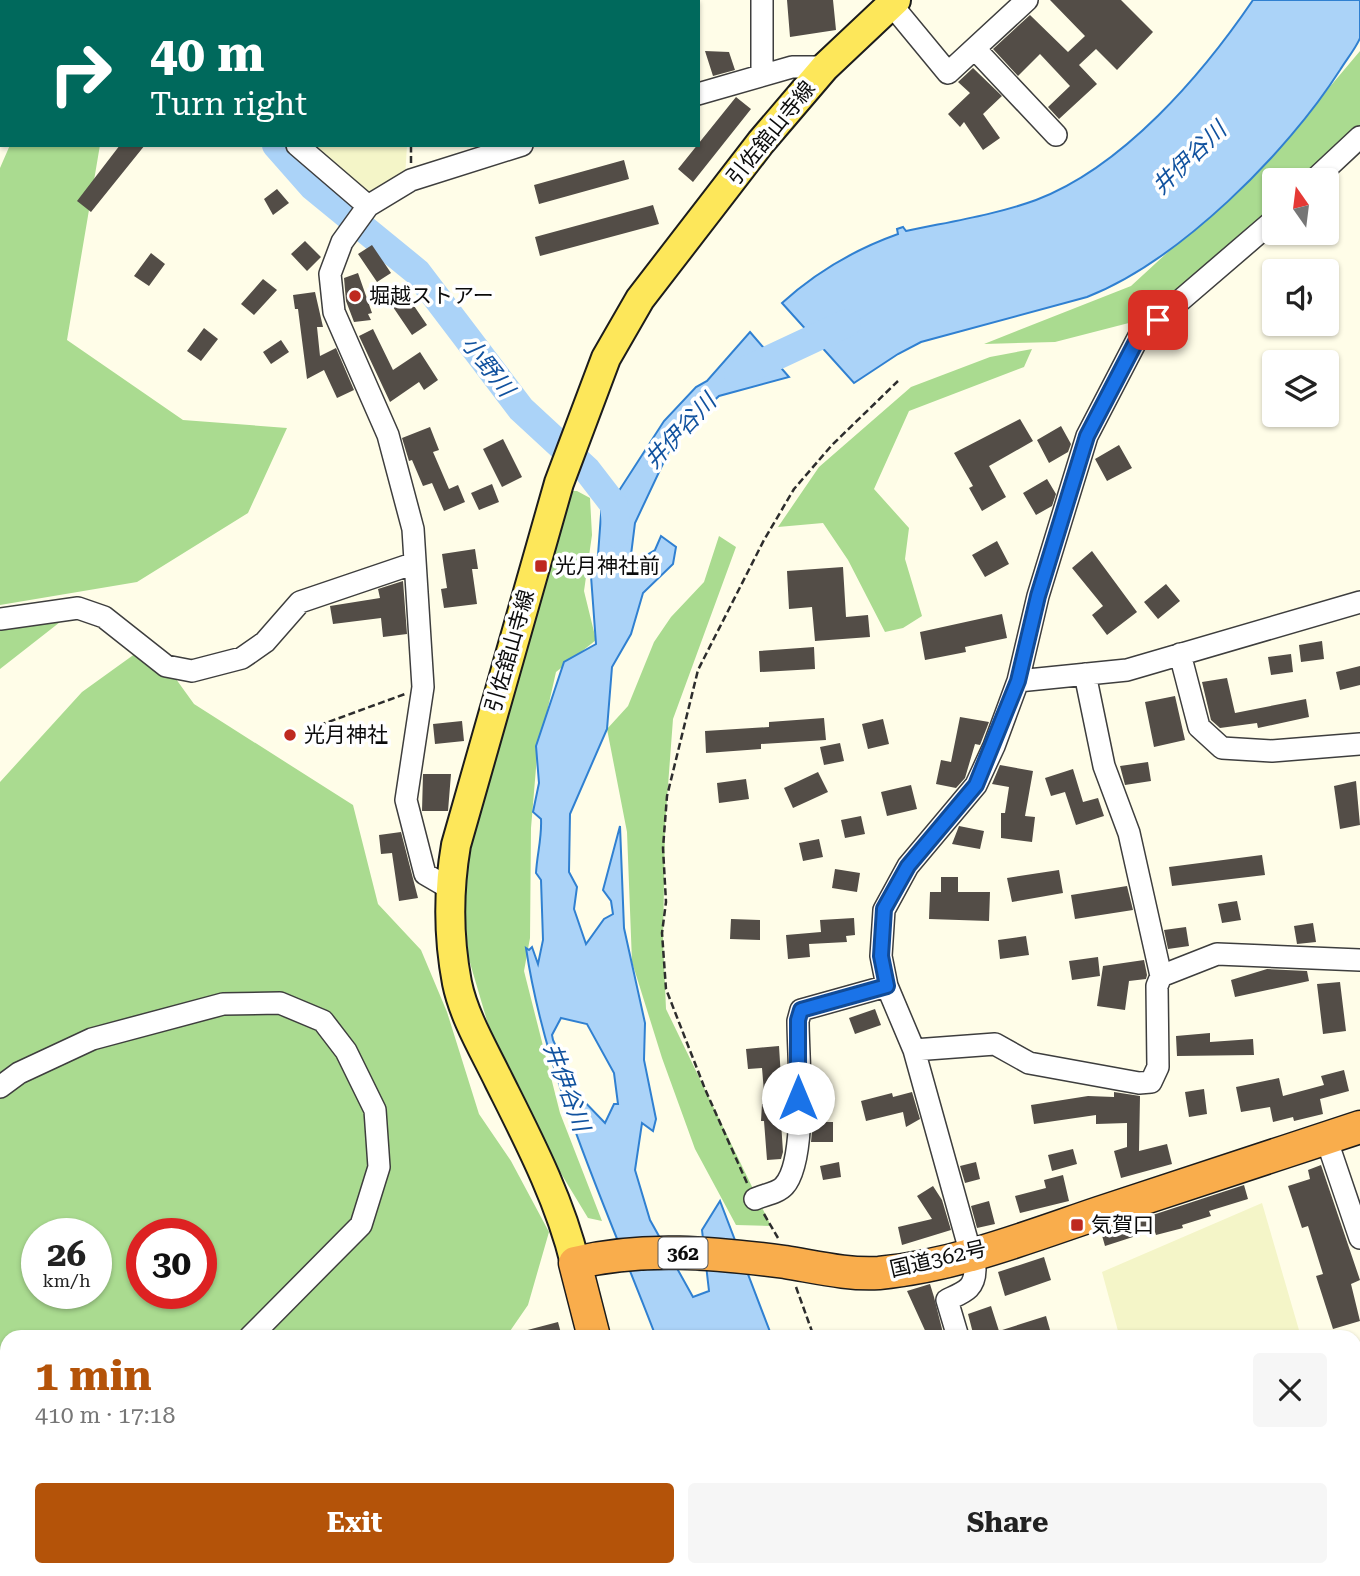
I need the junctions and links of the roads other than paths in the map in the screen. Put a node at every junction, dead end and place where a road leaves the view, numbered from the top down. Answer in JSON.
{"nodes":[{"id":1,"x":762,"y":0,"type":"edge"},
{"id":2,"x":1027,"y":0,"type":"edge"},
{"id":3,"x":894,"y":2,"type":"edge"},
{"id":4,"x":975,"y":49,"type":"junction"},
{"id":5,"x":825,"y":67,"type":"junction"},
{"id":6,"x":762,"y":75,"type":"junction"},
{"id":7,"x":700,"y":93,"type":"edge"},
{"id":8,"x":1056,"y":135,"type":"dead end"},
{"id":9,"x":1360,"y":137,"type":"edge"},
{"id":10,"x":299,"y":147,"type":"edge"},
{"id":11,"x":515,"y":147,"type":"edge"},
{"id":12,"x":1327,"y":168,"type":"edge"},
{"id":13,"x":368,"y":206,"type":"junction"},
{"id":14,"x":1262,"y":230,"type":"edge"},
{"id":15,"x":415,"y":563,"type":"junction"},
{"id":16,"x":1360,"y":602,"type":"edge"},
{"id":17,"x":0,"y":619,"type":"edge"},
{"id":18,"x":1180,"y":654,"type":"junction"},
{"id":19,"x":1085,"y":674,"type":"junction"},
{"id":20,"x":1018,"y":681,"type":"junction"},
{"id":21,"x":1360,"y":744,"type":"edge"},
{"id":22,"x":449,"y":888,"type":"junction"},
{"id":23,"x":1360,"y":960,"type":"edge"},
{"id":24,"x":1161,"y":976,"type":"junction"},
{"id":25,"x":887,"y":986,"type":"junction"},
{"id":26,"x":914,"y":1050,"type":"junction"},
{"id":27,"x":0,"y":1087,"type":"edge"},
{"id":28,"x":1360,"y":1127,"type":"edge"},
{"id":29,"x":1326,"y":1138,"type":"junction"},
{"id":30,"x":755,"y":1199,"type":"road end"},
{"id":31,"x":1360,"y":1238,"type":"edge"},
{"id":32,"x":968,"y":1254,"type":"junction"},
{"id":33,"x":587,"y":1261,"type":"junction"},
{"id":34,"x":257,"y":1330,"type":"edge"},
{"id":35,"x":593,"y":1330,"type":"edge"},
{"id":36,"x":956,"y":1330,"type":"edge"}],
"edges":[{"from":1,"to":6,"type":"street"},
{"from":2,"to":4,"type":"street"},
{"from":3,"to":4,"type":"street"},
{"from":3,"to":5,"type":"main road","name":"引佐舘山寺線"},
{"from":4,"to":8,"type":"street"},
{"from":5,"to":6,"type":"street"},
{"from":5,"to":22,"type":"main road","name":"引佐舘山寺線"},
{"from":6,"to":7,"type":"street"},
{"from":9,"to":12,"type":"street"},
{"from":10,"to":13,"type":"street"},
{"from":11,"to":13,"type":"street"},
{"from":13,"to":15,"type":"street"},
{"from":14,"to":20,"type":"street"},
{"from":15,"to":17,"type":"street"},
{"from":15,"to":22,"type":"street"},
{"from":16,"to":18,"type":"street"},
{"from":18,"to":19,"type":"street"},
{"from":18,"to":21,"type":"street"},
{"from":19,"to":20,"type":"street"},
{"from":19,"to":24,"type":"street"},
{"from":20,"to":25,"type":"street"},
{"from":22,"to":33,"type":"main road","name":"引佐舘山寺線"},
{"from":23,"to":24,"type":"street"},
{"from":24,"to":26,"type":"street"},
{"from":25,"to":26,"type":"street"},
{"from":25,"to":30,"type":"street"},
{"from":26,"to":32,"type":"street"},
{"from":27,"to":34,"type":"street"},
{"from":28,"to":29,"type":"highway","name":"国道362号","number":"362"},
{"from":29,"to":31,"type":"street"},
{"from":29,"to":32,"type":"highway","name":"国道362号","number":"362"},
{"from":32,"to":33,"type":"highway","name":"国道362号","number":"362"},
{"from":32,"to":36,"type":"street"},
{"from":33,"to":35,"type":"highway"}]}
